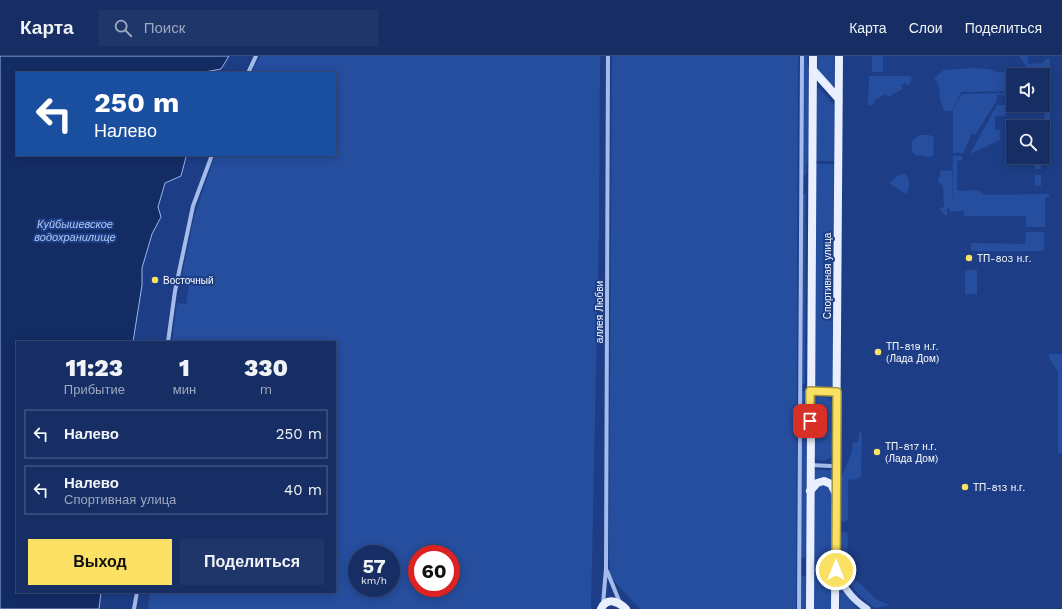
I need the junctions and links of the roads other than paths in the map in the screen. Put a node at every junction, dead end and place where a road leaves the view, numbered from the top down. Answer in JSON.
{"nodes":[{"id":1,"x":256,"y":56,"type":"edge"},
{"id":2,"x":608,"y":56,"type":"edge"},
{"id":3,"x":802,"y":56,"type":"edge"},
{"id":4,"x":813,"y":56,"type":"edge"},
{"id":5,"x":839,"y":56,"type":"edge"},
{"id":6,"x":813,"y":70,"type":"junction"},
{"id":7,"x":248,"y":72,"type":"edge"},
{"id":8,"x":838,"y":98,"type":"junction"},
{"id":9,"x":212,"y":156,"type":"edge"},
{"id":10,"x":168,"y":341,"type":"edge"},
{"id":11,"x":810,"y":391,"type":"junction"},
{"id":12,"x":837,"y":392,"type":"junction"},
{"id":13,"x":810,"y":465,"type":"junction"},
{"id":14,"x":831,"y":466,"type":"dead end"},
{"id":15,"x":810,"y":491,"type":"junction"},
{"id":16,"x":836,"y":496,"type":"junction"},
{"id":17,"x":836,"y":557,"type":"junction"},
{"id":18,"x":606,"y":568,"type":"junction"},
{"id":19,"x":137,"y":593,"type":"edge"},
{"id":20,"x":624,"y":606,"type":"edge"},
{"id":21,"x":602,"y":607,"type":"edge"},
{"id":22,"x":134,"y":609,"type":"edge"},
{"id":23,"x":799,"y":609,"type":"edge"},
{"id":24,"x":810,"y":609,"type":"edge"},
{"id":25,"x":835,"y":609,"type":"edge"},
{"id":26,"x":867,"y":609,"type":"edge"}],
"edges":[{"from":1,"to":7,"type":"street"},
{"from":2,"to":18,"type":"street","name":"аллея Любви"},
{"from":3,"to":23,"type":"street"},
{"from":4,"to":6,"type":"main road","name":"Спортивная улица"},
{"from":5,"to":8,"type":"main road","name":"Спортивная улица"},
{"from":6,"to":8,"type":"main road"},
{"from":6,"to":11,"type":"main road","name":"Спортивная улица"},
{"from":8,"to":12,"type":"main road","name":"Спортивная улица"},
{"from":9,"to":10,"type":"street"},
{"from":11,"to":12,"type":"main road"},
{"from":11,"to":13,"type":"main road","name":"Спортивная улица"},
{"from":12,"to":16,"type":"main road","name":"Спортивная улица"},
{"from":13,"to":14,"type":"street"},
{"from":13,"to":15,"type":"main road","name":"Спортивная улица"},
{"from":15,"to":16,"type":"main road"},
{"from":15,"to":24,"type":"main road","name":"Спортивная улица"},
{"from":16,"to":17,"type":"main road","name":"Спортивная улица"},
{"from":17,"to":25,"type":"main road","name":"Спортивная улица"},
{"from":17,"to":26,"type":"main road"},
{"from":18,"to":20,"type":"street","name":"аллея Любви"},
{"from":18,"to":21,"type":"street","name":"аллея Любви"},
{"from":19,"to":22,"type":"street"},
{"from":20,"to":21,"type":"main road"}]}
